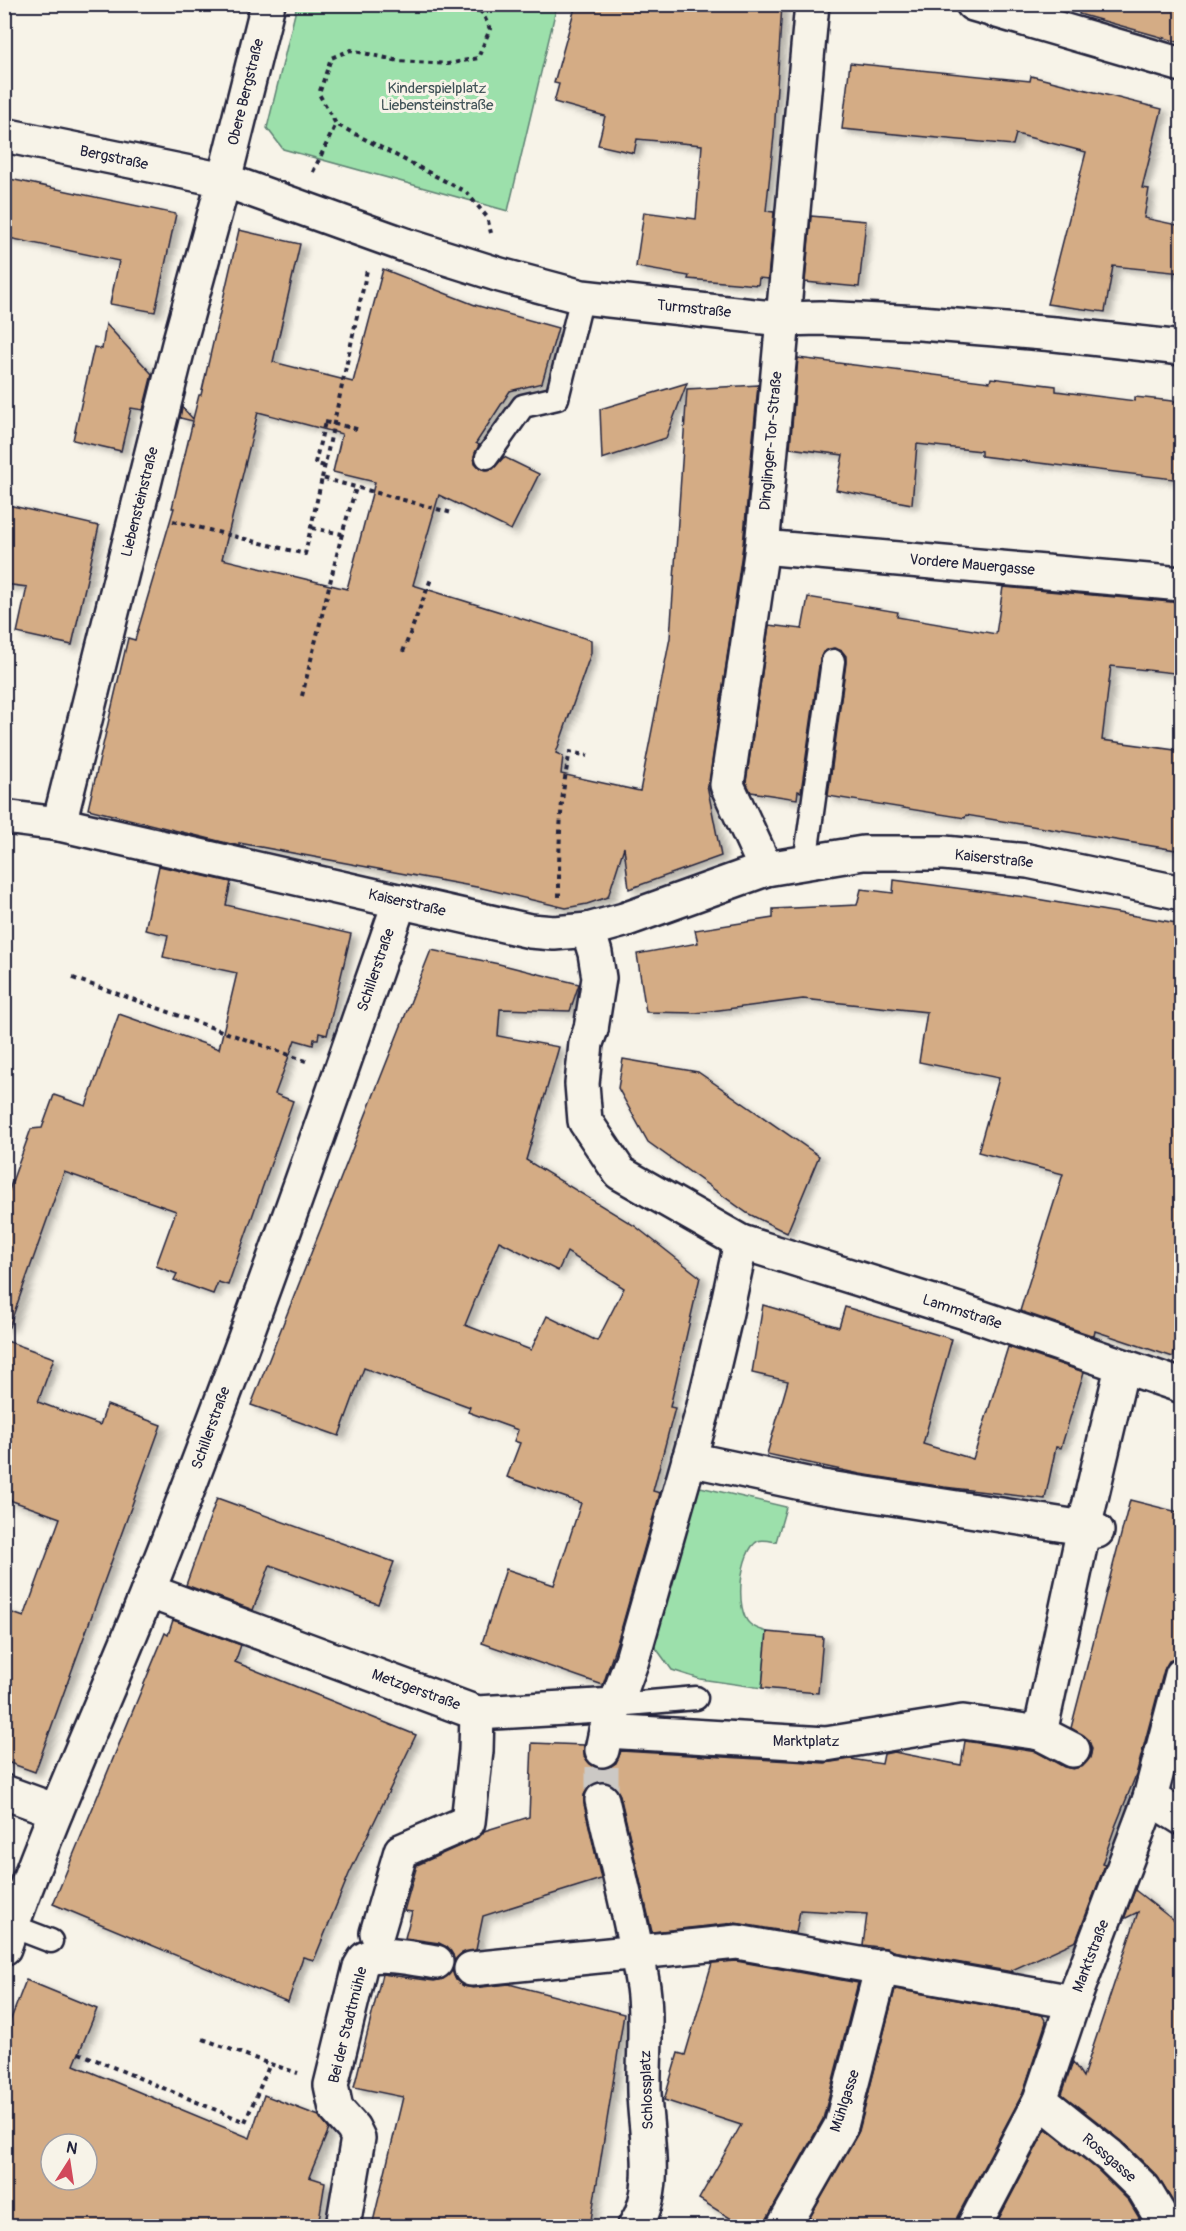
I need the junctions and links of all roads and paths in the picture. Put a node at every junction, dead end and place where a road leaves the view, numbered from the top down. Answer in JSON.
{"nodes":[{"id":1,"x":268,"y":4,"type":"edge"},
{"id":2,"x":474,"y":4,"type":"edge"},
{"id":3,"x":812,"y":4,"type":"edge"},
{"id":4,"x":973,"y":4,"type":"edge"},
{"id":5,"x":1182,"y":64,"type":"edge"},
{"id":6,"x":336,"y":124,"type":"junction"},
{"id":7,"x":4,"y":135,"type":"edge"},
{"id":8,"x":317,"y":162,"type":"dead end"},
{"id":9,"x":224,"y":180,"type":"junction"},
{"id":10,"x":375,"y":234,"type":"junction"},
{"id":11,"x":500,"y":274,"type":"junction"},
{"id":12,"x":582,"y":297,"type":"junction"},
{"id":13,"x":782,"y":320,"type":"junction"},
{"id":14,"x":1182,"y":348,"type":"edge"},
{"id":15,"x":361,"y":430,"type":"dead end"},
{"id":16,"x":487,"y":457,"type":"dead end"},
{"id":17,"x":324,"y":466,"type":"junction"},
{"id":18,"x":322,"y":478,"type":"junction"},
{"id":19,"x":356,"y":488,"type":"junction"},
{"id":20,"x":137,"y":511,"type":"junction"},
{"id":21,"x":452,"y":513,"type":"dead end"},
{"id":22,"x":312,"y":528,"type":"junction"},
{"id":23,"x":342,"y":534,"type":"junction"},
{"id":24,"x":762,"y":547,"type":"junction"},
{"id":25,"x":431,"y":579,"type":"dead end"},
{"id":26,"x":1182,"y":584,"type":"edge"},
{"id":27,"x":403,"y":652,"type":"dead end"},
{"id":28,"x":833,"y":661,"type":"dead end"},
{"id":29,"x":302,"y":696,"type":"dead end"},
{"id":30,"x":588,"y":756,"type":"dead end"},
{"id":31,"x":4,"y":817,"type":"edge"},
{"id":32,"x":59,"y":824,"type":"junction"},
{"id":33,"x":805,"y":863,"type":"junction"},
{"id":34,"x":766,"y":869,"type":"junction"},
{"id":35,"x":1182,"y":893,"type":"edge"},
{"id":36,"x":400,"y":901,"type":"junction"},
{"id":37,"x":588,"y":930,"type":"junction"},
{"id":38,"x":554,"y":933,"type":"junction"},
{"id":39,"x":73,"y":978,"type":"dead end"},
{"id":40,"x":341,"y":1072,"type":"junction"},
{"id":41,"x":741,"y":1242,"type":"junction"},
{"id":42,"x":1122,"y":1367,"type":"junction"},
{"id":43,"x":1182,"y":1386,"type":"edge"},
{"id":44,"x":689,"y":1459,"type":"junction"},
{"id":45,"x":1091,"y":1530,"type":"junction"},
{"id":46,"x":148,"y":1591,"type":"junction"},
{"id":47,"x":1182,"y":1676,"type":"edge"},
{"id":48,"x":696,"y":1698,"type":"dead end"},
{"id":49,"x":477,"y":1713,"type":"junction"},
{"id":50,"x":608,"y":1729,"type":"junction"},
{"id":51,"x":1040,"y":1733,"type":"junction"},
{"id":52,"x":1073,"y":1750,"type":"dead end"},
{"id":53,"x":4,"y":1792,"type":"edge"},
{"id":54,"x":1150,"y":1798,"type":"junction"},
{"id":55,"x":602,"y":1800,"type":"tunnel mouth"},
{"id":56,"x":56,"y":1811,"type":"junction"},
{"id":57,"x":1182,"y":1818,"type":"edge"},
{"id":58,"x":377,"y":1933,"type":"dead end"},
{"id":59,"x":8,"y":1937,"type":"edge"},
{"id":60,"x":51,"y":1941,"type":"dead end"},
{"id":61,"x":636,"y":1952,"type":"junction"},
{"id":62,"x":436,"y":1962,"type":"dead end"},
{"id":63,"x":882,"y":1966,"type":"junction"},
{"id":64,"x":471,"y":1968,"type":"dead end"},
{"id":65,"x":1073,"y":2002,"type":"junction"},
{"id":66,"x":203,"y":2039,"type":"dead end"},
{"id":67,"x":79,"y":2053,"type":"dead end"},
{"id":68,"x":270,"y":2064,"type":"junction"},
{"id":69,"x":331,"y":2085,"type":"junction"},
{"id":70,"x":1040,"y":2100,"type":"junction"},
{"id":71,"x":343,"y":2226,"type":"edge"},
{"id":72,"x":635,"y":2226,"type":"edge"},
{"id":73,"x":784,"y":2226,"type":"edge"},
{"id":74,"x":974,"y":2226,"type":"edge"},
{"id":75,"x":1166,"y":2226,"type":"edge"}],
"edges":[{"from":1,"to":9,"type":"street","name":"Obere Bergstraße"},
{"from":2,"to":6,"type":"path"},
{"from":3,"to":13,"type":"street","name":"Dinglinger-Tor-Straße"},
{"from":4,"to":5,"type":"street"},
{"from":6,"to":8,"type":"path"},
{"from":6,"to":11,"type":"path"},
{"from":7,"to":9,"type":"street","name":"Bergstraße"},
{"from":9,"to":10,"type":"street","name":"Turmstraße"},
{"from":9,"to":20,"type":"street","name":"Liebensteinstraße"},
{"from":10,"to":11,"type":"street","name":"Turmstraße"},
{"from":10,"to":17,"type":"path"},
{"from":11,"to":12,"type":"street","name":"Turmstraße"},
{"from":12,"to":13,"type":"street","name":"Turmstraße"},
{"from":12,"to":16,"type":"lane"},
{"from":13,"to":14,"type":"street","name":"Turmstraße"},
{"from":13,"to":24,"type":"street","name":"Dinglinger-Tor-Straße"},
{"from":15,"to":17,"type":"path","bridge":true},
{"from":17,"to":18,"type":"path"},
{"from":18,"to":19,"type":"path"},
{"from":18,"to":22,"type":"path"},
{"from":19,"to":21,"type":"path"},
{"from":19,"to":23,"type":"path"},
{"from":20,"to":22,"type":"path"},
{"from":20,"to":32,"type":"street","name":"Liebensteinstraße"},
{"from":22,"to":23,"type":"path"},
{"from":23,"to":29,"type":"path"},
{"from":24,"to":26,"type":"street","name":"Vordere Mauergasse"},
{"from":24,"to":34,"type":"street","name":"Dinglinger-Tor-Straße"},
{"from":25,"to":27,"type":"path"},
{"from":28,"to":33,"type":"lane"},
{"from":30,"to":38,"type":"path"},
{"from":31,"to":32,"type":"street","name":"Kaiserstraße"},
{"from":32,"to":36,"type":"street","name":"Kaiserstraße"},
{"from":33,"to":34,"type":"street","name":"Kaiserstraße"},
{"from":33,"to":35,"type":"street","name":"Kaiserstraße"},
{"from":34,"to":37,"type":"street","name":"Kaiserstraße"},
{"from":36,"to":38,"type":"street","name":"Kaiserstraße"},
{"from":36,"to":40,"type":"street","name":"Schillerstraße"},
{"from":37,"to":38,"type":"street","name":"Kaiserstraße"},
{"from":37,"to":41,"type":"street","name":"Lammstraße"},
{"from":39,"to":40,"type":"path"},
{"from":40,"to":46,"type":"street","name":"Schillerstraße"},
{"from":41,"to":42,"type":"street","name":"Lammstraße"},
{"from":41,"to":44,"type":"street"},
{"from":42,"to":43,"type":"street","name":"Lammstraße"},
{"from":42,"to":45,"type":"street"},
{"from":44,"to":45,"type":"street"},
{"from":44,"to":50,"type":"street"},
{"from":45,"to":51,"type":"street"},
{"from":46,"to":49,"type":"street","name":"Metzgerstraße"},
{"from":46,"to":56,"type":"street","name":"Schillerstraße"},
{"from":47,"to":54,"type":"street","name":"Marktstraße"},
{"from":48,"to":50,"type":"lane","name":"Metzgerstraße"},
{"from":49,"to":50,"type":"street","name":"Metzgerstraße"},
{"from":49,"to":58,"type":"street"},
{"from":50,"to":51,"type":"street","name":"Marktplatz"},
{"from":51,"to":52,"type":"street","name":"Marktplatz"},
{"from":53,"to":56,"type":"street"},
{"from":54,"to":57,"type":"street"},
{"from":54,"to":65,"type":"street","name":"Marktstraße"},
{"from":55,"to":61,"type":"street"},
{"from":56,"to":59,"type":"street","name":"Schillerstraße"},
{"from":59,"to":60,"type":"lane"},
{"from":61,"to":63,"type":"street"},
{"from":61,"to":64,"type":"street"},
{"from":61,"to":72,"type":"street","name":"Schlossplatz"},
{"from":62,"to":69,"type":"street","name":"Bei der Stadtmühle"},
{"from":63,"to":65,"type":"street"},
{"from":63,"to":73,"type":"street","name":"Mühlgasse"},
{"from":65,"to":70,"type":"street","name":"Marktstraße"},
{"from":66,"to":68,"type":"path"},
{"from":67,"to":68,"type":"path"},
{"from":68,"to":69,"type":"path"},
{"from":69,"to":71,"type":"street","name":"Bei der Stadtmühle"},
{"from":70,"to":74,"type":"street","name":"Marktstraße"},
{"from":70,"to":75,"type":"street","name":"Rossgasse"}]}
